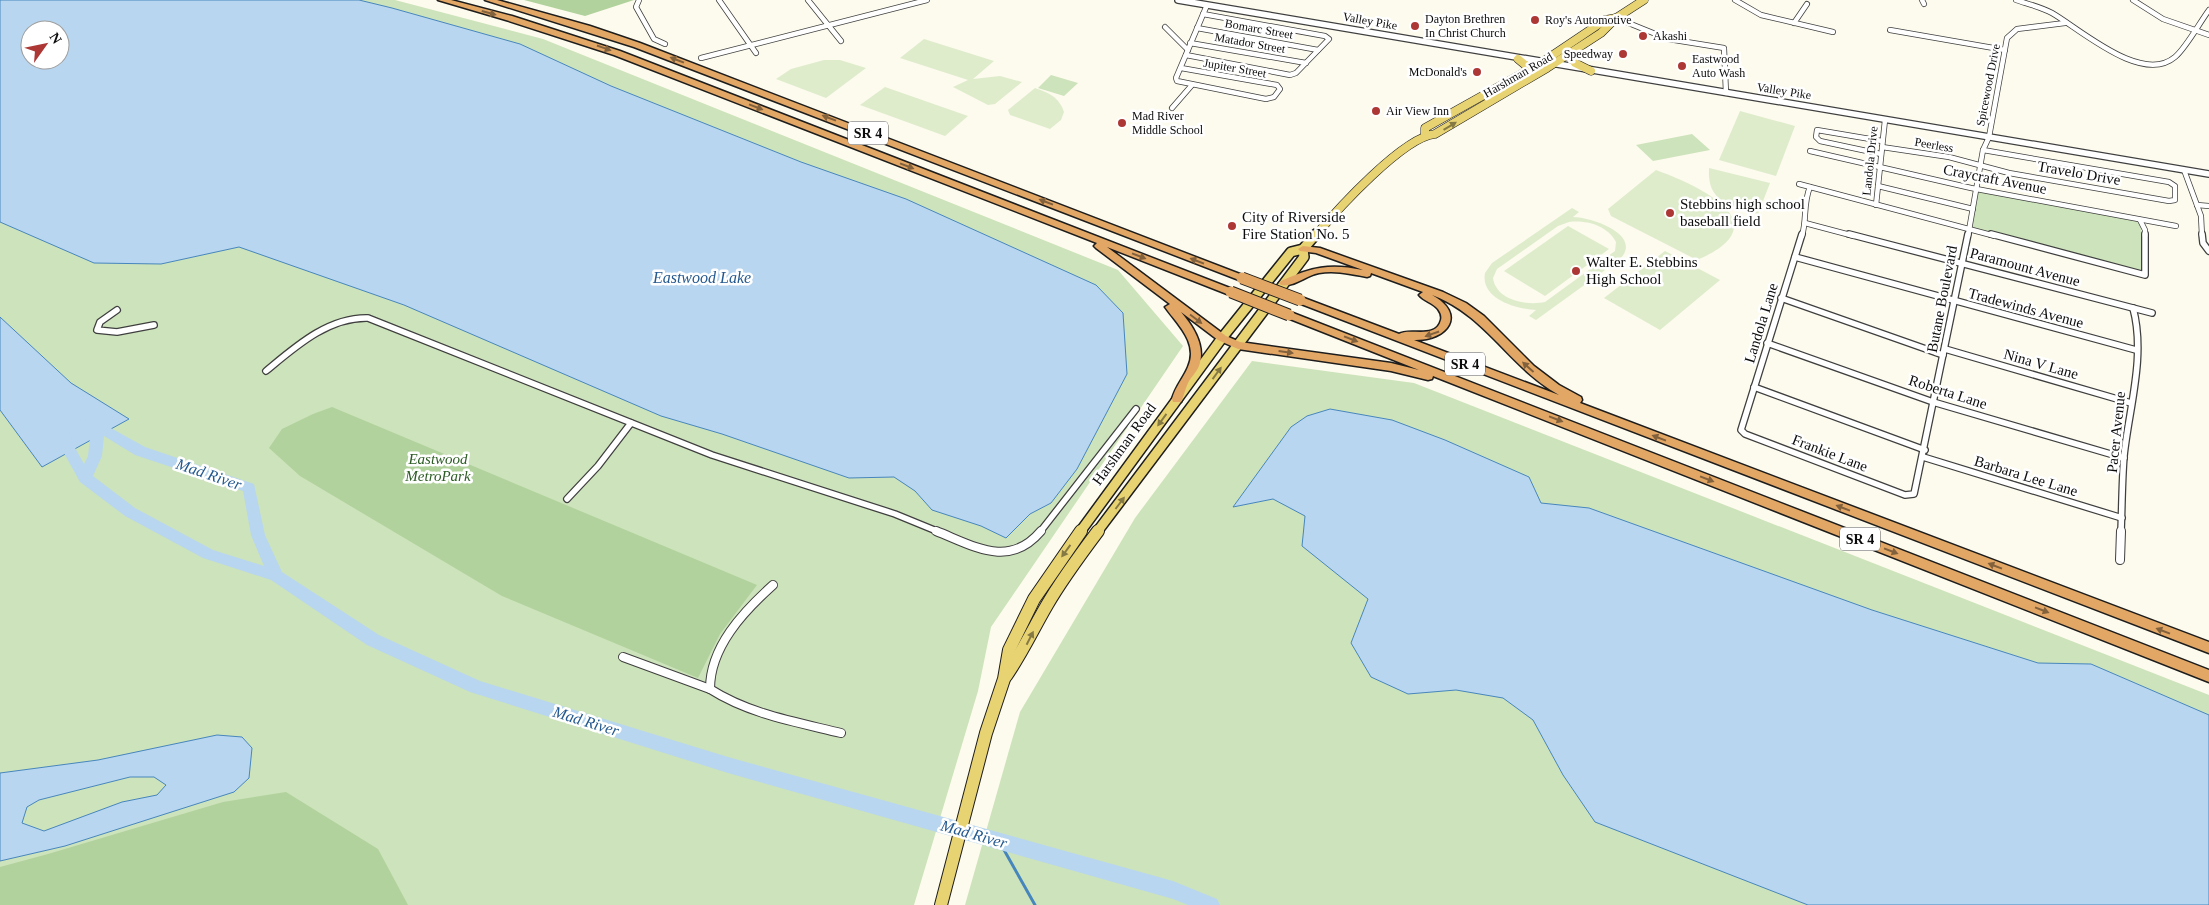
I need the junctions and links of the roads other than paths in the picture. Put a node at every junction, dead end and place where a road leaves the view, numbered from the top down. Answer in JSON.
{"nodes":[{"id":1,"x":442,"y":0,"type":"edge"},
{"id":2,"x":490,"y":0,"type":"edge"},
{"id":3,"x":720,"y":0,"type":"edge"},
{"id":4,"x":808,"y":0,"type":"edge"},
{"id":5,"x":927,"y":0,"type":"edge"},
{"id":6,"x":1178,"y":0,"type":"edge"},
{"id":7,"x":1644,"y":0,"type":"edge"},
{"id":8,"x":1735,"y":0,"type":"edge"},
{"id":9,"x":2016,"y":0,"type":"edge"},
{"id":10,"x":2134,"y":0,"type":"edge"},
{"id":11,"x":638,"y":1,"type":"edge"},
{"id":12,"x":1807,"y":4,"type":"dead end"},
{"id":13,"x":1207,"y":5,"type":"junction"},
{"id":14,"x":2209,"y":10,"type":"edge"},
{"id":15,"x":1203,"y":14,"type":"junction"},
{"id":16,"x":1616,"y":18,"type":"junction"},
{"id":17,"x":2064,"y":23,"type":"junction"},
{"id":18,"x":1794,"y":24,"type":"junction"},
{"id":19,"x":828,"y":25,"type":"junction"},
{"id":20,"x":1165,"y":27,"type":"dead end"},
{"id":21,"x":1197,"y":28,"type":"junction"},
{"id":22,"x":1890,"y":30,"type":"dead end"},
{"id":23,"x":2194,"y":30,"type":"junction"},
{"id":24,"x":1833,"y":32,"type":"dead end"},
{"id":25,"x":2209,"y":35,"type":"edge"},
{"id":26,"x":841,"y":41,"type":"dead end"},
{"id":27,"x":1190,"y":43,"type":"junction"},
{"id":28,"x":665,"y":44,"type":"dead end"},
{"id":29,"x":750,"y":45,"type":"junction"},
{"id":30,"x":1318,"y":50,"type":"junction"},
{"id":31,"x":2005,"y":50,"type":"junction"},
{"id":32,"x":1187,"y":52,"type":"junction"},
{"id":33,"x":756,"y":53,"type":"dead end"},
{"id":34,"x":1569,"y":54,"type":"junction"},
{"id":35,"x":701,"y":58,"type":"dead end"},
{"id":36,"x":1518,"y":59,"type":"junction"},
{"id":37,"x":1541,"y":62,"type":"junction"},
{"id":38,"x":1306,"y":63,"type":"junction"},
{"id":39,"x":1552,"y":64,"type":"junction"},
{"id":40,"x":1181,"y":68,"type":"junction"},
{"id":41,"x":1530,"y":69,"type":"junction"},
{"id":42,"x":1591,"y":71,"type":"junction"},
{"id":43,"x":1192,"y":85,"type":"junction"},
{"id":44,"x":1726,"y":93,"type":"junction"},
{"id":45,"x":1172,"y":108,"type":"dead end"},
{"id":46,"x":1885,"y":120,"type":"junction"},
{"id":47,"x":1425,"y":135,"type":"junction"},
{"id":48,"x":1989,"y":137,"type":"junction"},
{"id":49,"x":1882,"y":144,"type":"junction"},
{"id":50,"x":1983,"y":150,"type":"junction"},
{"id":51,"x":1810,"y":151,"type":"dead end"},
{"id":52,"x":1881,"y":154,"type":"junction"},
{"id":53,"x":1982,"y":165,"type":"junction"},
{"id":54,"x":1880,"y":168,"type":"junction"},
{"id":55,"x":2184,"y":170,"type":"junction"},
{"id":56,"x":2209,"y":174,"type":"edge"},
{"id":57,"x":1799,"y":184,"type":"dead end"},
{"id":58,"x":1878,"y":186,"type":"junction"},
{"id":59,"x":1810,"y":187,"type":"junction"},
{"id":60,"x":1976,"y":188,"type":"junction"},
{"id":61,"x":1876,"y":205,"type":"junction"},
{"id":62,"x":2197,"y":205,"type":"junction"},
{"id":63,"x":2209,"y":206,"type":"edge"},
{"id":64,"x":1973,"y":210,"type":"junction"},
{"id":65,"x":2140,"y":220,"type":"junction"},
{"id":66,"x":1805,"y":223,"type":"junction"},
{"id":67,"x":2202,"y":223,"type":"junction"},
{"id":68,"x":2209,"y":224,"type":"edge"},
{"id":69,"x":1061,"y":226,"type":"junction"},
{"id":70,"x":2176,"y":226,"type":"dead end"},
{"id":71,"x":1969,"y":229,"type":"junction"},
{"id":72,"x":1303,"y":249,"type":"junction"},
{"id":73,"x":2209,"y":250,"type":"edge"},
{"id":74,"x":1794,"y":257,"type":"junction"},
{"id":75,"x":1962,"y":264,"type":"junction"},
{"id":76,"x":1367,"y":274,"type":"junction"},
{"id":77,"x":1143,"y":279,"type":"junction"},
{"id":78,"x":1284,"y":283,"type":"junction"},
{"id":79,"x":1781,"y":298,"type":"junction"},
{"id":80,"x":1954,"y":301,"type":"junction"},
{"id":81,"x":2133,"y":308,"type":"junction"},
{"id":82,"x":117,"y":310,"type":"dead end"},
{"id":83,"x":2152,"y":313,"type":"dead end"},
{"id":84,"x":1338,"y":315,"type":"junction"},
{"id":85,"x":154,"y":325,"type":"dead end"},
{"id":86,"x":1222,"y":338,"type":"junction"},
{"id":87,"x":1767,"y":343,"type":"junction"},
{"id":88,"x":1238,"y":345,"type":"junction"},
{"id":89,"x":2136,"y":350,"type":"junction"},
{"id":90,"x":1944,"y":352,"type":"junction"},
{"id":91,"x":266,"y":372,"type":"dead end"},
{"id":92,"x":1754,"y":387,"type":"junction"},
{"id":93,"x":1177,"y":399,"type":"junction"},
{"id":94,"x":1511,"y":402,"type":"junction"},
{"id":95,"x":1933,"y":402,"type":"junction"},
{"id":96,"x":2131,"y":403,"type":"junction"},
{"id":97,"x":1136,"y":409,"type":"dead end"},
{"id":98,"x":631,"y":424,"type":"junction"},
{"id":99,"x":1630,"y":427,"type":"junction"},
{"id":100,"x":1741,"y":430,"type":"joint"},
{"id":101,"x":1924,"y":453,"type":"junction"},
{"id":102,"x":2124,"y":458,"type":"junction"},
{"id":103,"x":1912,"y":495,"type":"joint"},
{"id":104,"x":567,"y":499,"type":"dead end"},
{"id":105,"x":2122,"y":518,"type":"junction"},
{"id":106,"x":2120,"y":560,"type":"dead end"},
{"id":107,"x":773,"y":585,"type":"dead end"},
{"id":108,"x":2209,"y":648,"type":"edge"},
{"id":109,"x":623,"y":657,"type":"dead end"},
{"id":110,"x":2209,"y":676,"type":"edge"},
{"id":111,"x":1004,"y":679,"type":"junction"},
{"id":112,"x":710,"y":689,"type":"junction"},
{"id":113,"x":842,"y":733,"type":"dead end"},
{"id":114,"x":941,"y":905,"type":"edge"}],
"edges":[{"from":1,"to":69,"type":"highway","number":"SR 4","one_way":true},
{"from":84,"to":2,"type":"highway","number":"SR 4","one_way":true,"bridge":true},
{"from":3,"to":29,"type":"street"},
{"from":4,"to":19,"type":"street"},
{"from":5,"to":19,"type":"street"},
{"from":6,"to":13,"type":"street","name":"Valley Pike"},
{"from":7,"to":16,"type":"main road","name":"Harshman Road"},
{"from":8,"to":18,"type":"street"},
{"from":9,"to":17,"type":"street"},
{"from":10,"to":23,"type":"street"},
{"from":11,"to":28,"type":"street"},
{"from":12,"to":18,"type":"street"},
{"from":13,"to":15,"type":"street"},
{"from":13,"to":36,"type":"street","name":"Valley Pike"},
{"from":14,"to":23,"type":"street"},
{"from":15,"to":21,"type":"street"},
{"from":15,"to":30,"type":"street"},
{"from":16,"to":34,"type":"main road","name":"Harshman Road"},
{"from":16,"to":37,"type":"main road","name":"Harshman Road"},
{"from":16,"to":44,"type":"street"},
{"from":17,"to":23,"type":"street"},
{"from":17,"to":31,"type":"street","name":"Spicewood Drive"},
{"from":18,"to":24,"type":"street"},
{"from":19,"to":26,"type":"street"},
{"from":19,"to":29,"type":"street"},
{"from":20,"to":32,"type":"street"},
{"from":21,"to":27,"type":"street"},
{"from":21,"to":30,"type":"street","name":"Bomarc Street"},
{"from":22,"to":31,"type":"street"},
{"from":23,"to":25,"type":"street"},
{"from":27,"to":32,"type":"street"},
{"from":27,"to":38,"type":"street","name":"Matador Street"},
{"from":29,"to":33,"type":"street"},
{"from":29,"to":35,"type":"street"},
{"from":30,"to":38,"type":"street"},
{"from":31,"to":48,"type":"street","name":"Spicewood Drive"},
{"from":32,"to":38,"type":"street"},
{"from":32,"to":40,"type":"street"},
{"from":34,"to":39,"type":"main road","name":"Harshman Road"},
{"from":34,"to":42,"type":"main road"},
{"from":36,"to":37,"type":"street","name":"Valley Pike"},
{"from":36,"to":41,"type":"main road"},
{"from":37,"to":39,"type":"street","name":"Valley Pike"},
{"from":37,"to":41,"type":"main road","name":"Harshman Road"},
{"from":39,"to":42,"type":"street","name":"Valley Pike"},
{"from":47,"to":39,"type":"main road","name":"Harshman Road","one_way":true},
{"from":40,"to":43,"type":"street"},
{"from":40,"to":43,"type":"street","name":"Jupiter Street"},
{"from":41,"to":47,"type":"main road","name":"Harshman Road"},
{"from":42,"to":44,"type":"street","name":"Valley Pike"},
{"from":43,"to":45,"type":"street"},
{"from":44,"to":46,"type":"street","name":"Valley Pike"},
{"from":46,"to":48,"type":"street","name":"Valley Pike"},
{"from":46,"to":49,"type":"street","name":"Landola Drive"},
{"from":47,"to":72,"type":"main road","name":"Harshman Road"},
{"from":48,"to":50,"type":"street","name":"Butane Boulevard"},
{"from":48,"to":55,"type":"street","name":"Valley Pike"},
{"from":49,"to":52,"type":"street","name":"Landola Drive"},
{"from":49,"to":52,"type":"street"},
{"from":49,"to":53,"type":"street","name":"Peerless"},
{"from":50,"to":53,"type":"street","name":"Butane Boulevard"},
{"from":50,"to":53,"type":"street","name":"Travelo Drive"},
{"from":51,"to":54,"type":"street","name":"Craycraft Avenue"},
{"from":52,"to":54,"type":"street","name":"Landola Drive"},
{"from":53,"to":60,"type":"street","name":"Butane Boulevard"},
{"from":54,"to":58,"type":"street","name":"Landola Drive"},
{"from":54,"to":60,"type":"street","name":"Craycraft Avenue"},
{"from":55,"to":56,"type":"street","name":"Valley Pike"},
{"from":55,"to":62,"type":"street"},
{"from":57,"to":59,"type":"street"},
{"from":58,"to":61,"type":"street","name":"Landola Drive"},
{"from":58,"to":64,"type":"street"},
{"from":59,"to":61,"type":"street"},
{"from":59,"to":66,"type":"street"},
{"from":60,"to":64,"type":"street","name":"Butane Boulevard"},
{"from":60,"to":65,"type":"street","name":"Craycraft Avenue"},
{"from":61,"to":71,"type":"street"},
{"from":62,"to":63,"type":"street"},
{"from":62,"to":67,"type":"street"},
{"from":64,"to":71,"type":"street","name":"Butane Boulevard"},
{"from":65,"to":70,"type":"street","name":"Craycraft Avenue"},
{"from":65,"to":71,"type":"street"},
{"from":66,"to":74,"type":"street","name":"Landola Lane"},
{"from":66,"to":75,"type":"street","name":"Paramount Avenue"},
{"from":67,"to":68,"type":"street"},
{"from":67,"to":73,"type":"street"},
{"from":69,"to":77,"type":"highway"},
{"from":69,"to":94,"type":"highway","number":"SR 4","one_way":true,"bridge":true},
{"from":71,"to":75,"type":"street","name":"Butane Boulevard"},
{"from":72,"to":76,"type":"highway"},
{"from":72,"to":78,"type":"main road","name":"Harshman Road"},
{"from":72,"to":86,"type":"main road","name":"Harshman Road"},
{"from":99,"to":72,"type":"highway","one_way":true},
{"from":74,"to":79,"type":"street","name":"Landola Lane"},
{"from":74,"to":80,"type":"street","name":"Tradewinds Avenue"},
{"from":75,"to":80,"type":"street","name":"Butane Boulevard"},
{"from":75,"to":81,"type":"street","name":"Paramount Avenue"},
{"from":76,"to":78,"type":"highway"},
{"from":76,"to":84,"type":"highway","one_way":true},
{"from":77,"to":86,"type":"highway","one_way":true},
{"from":77,"to":93,"type":"highway"},
{"from":78,"to":88,"type":"main road","name":"Harshman Road"},
{"from":79,"to":87,"type":"street","name":"Landola Lane"},
{"from":79,"to":90,"type":"street"},
{"from":80,"to":89,"type":"street","name":"Tradewinds Avenue"},
{"from":80,"to":90,"type":"street","name":"Butane Boulevard"},
{"from":81,"to":83,"type":"street","name":"Paramount Avenue"},
{"from":81,"to":89,"type":"street","name":"Pacer Avenue"},
{"from":82,"to":85,"type":"street"},
{"from":84,"to":99,"type":"highway","number":"SR 4"},
{"from":86,"to":88,"type":"highway"},
{"from":86,"to":93,"type":"main road","name":"Harshman Road"},
{"from":87,"to":92,"type":"street","name":"Landola Lane"},
{"from":87,"to":95,"type":"street","name":"Roberta Lane"},
{"from":88,"to":94,"type":"highway","one_way":true},
{"from":111,"to":88,"type":"main road","name":"Harshman Road","one_way":true},
{"from":89,"to":96,"type":"street","name":"Pacer Avenue"},
{"from":90,"to":95,"type":"street","name":"Butane Boulevard"},
{"from":90,"to":96,"type":"street","name":"Nina V Lane"},
{"from":91,"to":98,"type":"street"},
{"from":92,"to":100,"type":"street","name":"Landola Lane"},
{"from":92,"to":101,"type":"street","name":"Barbara Lee Lane"},
{"from":93,"to":111,"type":"main road","name":"Harshman Road","one_way":true},
{"from":94,"to":110,"type":"highway","number":"SR 4","one_way":true},
{"from":95,"to":101,"type":"street","name":"Butane Boulevard"},
{"from":95,"to":102,"type":"street","name":"Roberta Lane"},
{"from":96,"to":102,"type":"street","name":"Pacer Avenue"},
{"from":97,"to":98,"type":"street"},
{"from":98,"to":104,"type":"street"},
{"from":108,"to":99,"type":"highway","number":"SR 4","one_way":true},
{"from":100,"to":103,"type":"street","name":"Frankie Lane"},
{"from":101,"to":103,"type":"street","name":"Butane Boulevard"},
{"from":101,"to":105,"type":"street","name":"Barbara Lee Lane"},
{"from":102,"to":105,"type":"street","name":"Pacer Avenue"},
{"from":105,"to":106,"type":"street","name":"Pacer Avenue"},
{"from":107,"to":112,"type":"street"},
{"from":109,"to":112,"type":"street"},
{"from":111,"to":114,"type":"main road","name":"Harshman Road"},
{"from":112,"to":113,"type":"street"}]}
